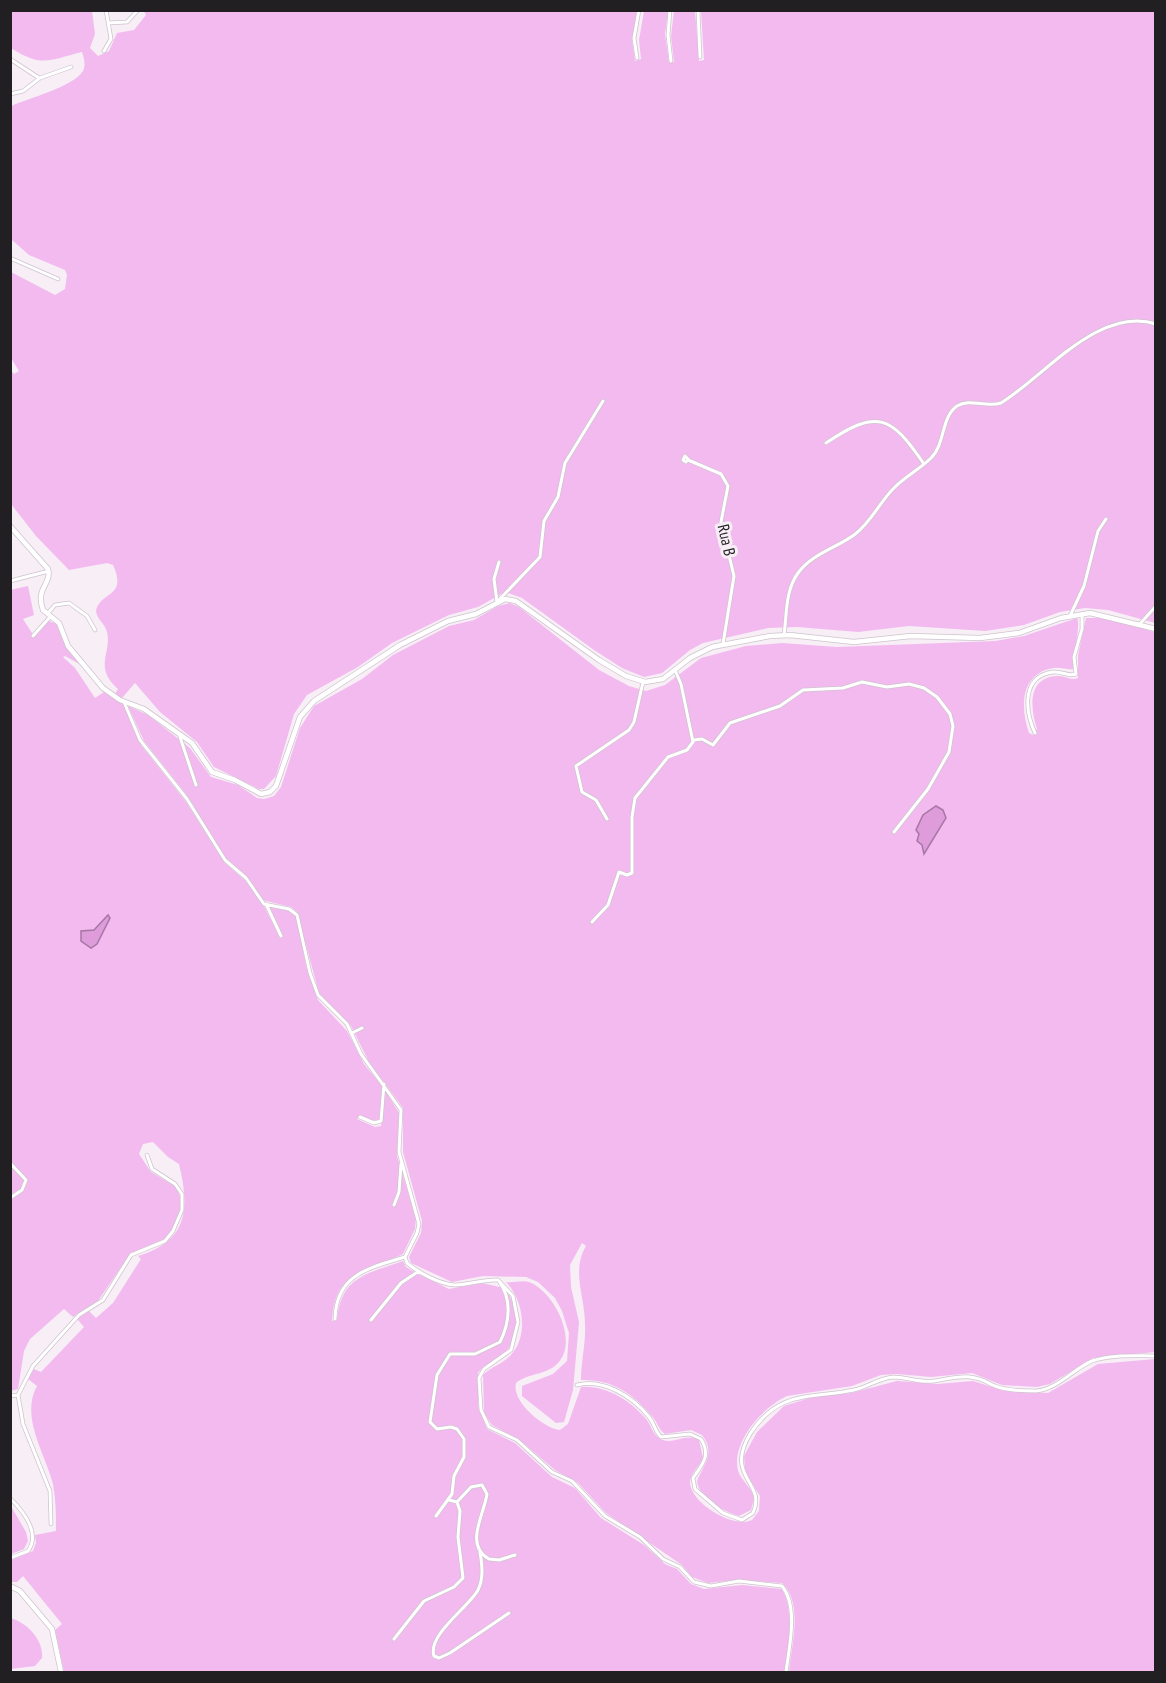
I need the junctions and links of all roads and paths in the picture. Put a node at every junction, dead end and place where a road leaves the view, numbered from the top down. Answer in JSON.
{"nodes":[{"id":1,"x":106,"y":10,"type":"edge"},
{"id":2,"x":138,"y":10,"type":"edge"},
{"id":3,"x":639,"y":10,"type":"edge"},
{"id":4,"x":670,"y":10,"type":"edge"},
{"id":5,"x":698,"y":10,"type":"edge"},
{"id":6,"x":108,"y":23,"type":"junction"},
{"id":7,"x":104,"y":51,"type":"dead end"},
{"id":8,"x":700,"y":57,"type":"dead end"},
{"id":9,"x":637,"y":58,"type":"dead end"},
{"id":10,"x":10,"y":59,"type":"edge"},
{"id":11,"x":671,"y":61,"type":"dead end"},
{"id":12,"x":71,"y":67,"type":"dead end"},
{"id":13,"x":40,"y":78,"type":"junction"},
{"id":14,"x":10,"y":94,"type":"edge"},
{"id":15,"x":10,"y":258,"type":"edge"},
{"id":16,"x":58,"y":279,"type":"dead end"},
{"id":17,"x":1155,"y":324,"type":"edge"},
{"id":18,"x":603,"y":401,"type":"dead end"},
{"id":19,"x":826,"y":443,"type":"dead end"},
{"id":20,"x":688,"y":460,"type":"dead end"},
{"id":21,"x":924,"y":464,"type":"junction"},
{"id":22,"x":1106,"y":519,"type":"dead end"},
{"id":23,"x":10,"y":526,"type":"edge"},
{"id":24,"x":499,"y":562,"type":"dead end"},
{"id":25,"x":49,"y":571,"type":"junction"},
{"id":26,"x":10,"y":574,"type":"edge"},
{"id":27,"x":12,"y":580,"type":"edge"},
{"id":28,"x":497,"y":602,"type":"junction"},
{"id":29,"x":1155,"y":606,"type":"edge"},
{"id":30,"x":1082,"y":614,"type":"junction"},
{"id":31,"x":48,"y":616,"type":"junction"},
{"id":32,"x":1070,"y":616,"type":"junction"},
{"id":33,"x":1138,"y":626,"type":"junction"},
{"id":34,"x":1155,"y":629,"type":"edge"},
{"id":35,"x":95,"y":630,"type":"dead end"},
{"id":36,"x":784,"y":635,"type":"junction"},
{"id":37,"x":33,"y":636,"type":"dead end"},
{"id":38,"x":723,"y":644,"type":"junction"},
{"id":39,"x":675,"y":670,"type":"junction"},
{"id":40,"x":643,"y":682,"type":"junction"},
{"id":41,"x":122,"y":701,"type":"junction"},
{"id":42,"x":1035,"y":733,"type":"dead end"},
{"id":43,"x":180,"y":737,"type":"junction"},
{"id":44,"x":694,"y":740,"type":"junction"},
{"id":45,"x":196,"y":785,"type":"dead end"},
{"id":46,"x":607,"y":819,"type":"dead end"},
{"id":47,"x":894,"y":832,"type":"dead end"},
{"id":48,"x":265,"y":904,"type":"junction"},
{"id":49,"x":592,"y":922,"type":"dead end"},
{"id":50,"x":282,"y":936,"type":"dead end"},
{"id":51,"x":362,"y":1028,"type":"dead end"},
{"id":52,"x":352,"y":1033,"type":"junction"},
{"id":53,"x":384,"y":1084,"type":"junction"},
{"id":54,"x":360,"y":1117,"type":"dead end"},
{"id":55,"x":147,"y":1155,"type":"dead end"},
{"id":56,"x":401,"y":1162,"type":"junction"},
{"id":57,"x":10,"y":1163,"type":"edge"},
{"id":58,"x":10,"y":1198,"type":"edge"},
{"id":59,"x":394,"y":1205,"type":"dead end"},
{"id":60,"x":405,"y":1257,"type":"junction"},
{"id":61,"x":419,"y":1271,"type":"junction"},
{"id":62,"x":498,"y":1280,"type":"junction"},
{"id":63,"x":335,"y":1319,"type":"dead end"},
{"id":64,"x":371,"y":1320,"type":"dead end"},
{"id":65,"x":1155,"y":1356,"type":"edge"},
{"id":66,"x":578,"y":1384,"type":"dead end"},
{"id":67,"x":18,"y":1395,"type":"junction"},
{"id":68,"x":10,"y":1396,"type":"edge"},
{"id":69,"x":10,"y":1498,"type":"edge"},
{"id":70,"x":449,"y":1500,"type":"junction"},
{"id":71,"x":457,"y":1502,"type":"junction"},
{"id":72,"x":436,"y":1516,"type":"dead end"},
{"id":73,"x":51,"y":1524,"type":"dead end"},
{"id":74,"x":480,"y":1552,"type":"junction"},
{"id":75,"x":515,"y":1555,"type":"dead end"},
{"id":76,"x":10,"y":1558,"type":"edge"},
{"id":77,"x":10,"y":1586,"type":"edge"},
{"id":78,"x":509,"y":1612,"type":"dead end"},
{"id":79,"x":394,"y":1639,"type":"dead end"},
{"id":80,"x":61,"y":1672,"type":"edge"},
{"id":81,"x":786,"y":1672,"type":"edge"}],
"edges":[{"from":1,"to":6,"type":"street"},
{"from":2,"to":6,"type":"street"},
{"from":3,"to":9,"type":"street"},
{"from":4,"to":11,"type":"street"},
{"from":5,"to":8,"type":"street"},
{"from":6,"to":7,"type":"street"},
{"from":10,"to":13,"type":"street"},
{"from":12,"to":13,"type":"street"},
{"from":13,"to":14,"type":"street"},
{"from":15,"to":16,"type":"street"},
{"from":17,"to":21,"type":"street"},
{"from":18,"to":28,"type":"street"},
{"from":19,"to":21,"type":"street"},
{"from":20,"to":38,"type":"street","name":"Rua B"},
{"from":21,"to":36,"type":"street"},
{"from":22,"to":32,"type":"street"},
{"from":23,"to":25,"type":"street"},
{"from":24,"to":28,"type":"street"},
{"from":25,"to":27,"type":"street"},
{"from":25,"to":31,"type":"street"},
{"from":26,"to":27,"type":"street"},
{"from":28,"to":40,"type":"street"},
{"from":28,"to":43,"type":"street"},
{"from":29,"to":33,"type":"street"},
{"from":30,"to":32,"type":"street"},
{"from":30,"to":33,"type":"street"},
{"from":30,"to":42,"type":"street"},
{"from":31,"to":35,"type":"street"},
{"from":31,"to":37,"type":"street"},
{"from":31,"to":41,"type":"street"},
{"from":32,"to":36,"type":"street"},
{"from":33,"to":34,"type":"street"},
{"from":36,"to":38,"type":"street"},
{"from":38,"to":39,"type":"street"},
{"from":39,"to":40,"type":"street"},
{"from":39,"to":44,"type":"street"},
{"from":40,"to":46,"type":"street"},
{"from":41,"to":43,"type":"street"},
{"from":41,"to":48,"type":"street"},
{"from":43,"to":45,"type":"street"},
{"from":44,"to":47,"type":"street"},
{"from":44,"to":49,"type":"street"},
{"from":48,"to":50,"type":"street"},
{"from":48,"to":52,"type":"street"},
{"from":51,"to":52,"type":"street"},
{"from":52,"to":53,"type":"street"},
{"from":53,"to":54,"type":"street"},
{"from":53,"to":56,"type":"street"},
{"from":55,"to":67,"type":"street"},
{"from":56,"to":59,"type":"street"},
{"from":56,"to":60,"type":"street"},
{"from":57,"to":58,"type":"street"},
{"from":60,"to":61,"type":"street"},
{"from":60,"to":63,"type":"street"},
{"from":61,"to":62,"type":"street"},
{"from":61,"to":64,"type":"street"},
{"from":62,"to":70,"type":"street"},
{"from":62,"to":81,"type":"street"},
{"from":65,"to":66,"type":"street"},
{"from":67,"to":68,"type":"street"},
{"from":67,"to":73,"type":"street"},
{"from":69,"to":76,"type":"street"},
{"from":70,"to":71,"type":"street"},
{"from":70,"to":72,"type":"street"},
{"from":71,"to":74,"type":"street"},
{"from":71,"to":79,"type":"street"},
{"from":74,"to":75,"type":"street"},
{"from":74,"to":78,"type":"street"},
{"from":77,"to":80,"type":"street"}]}
